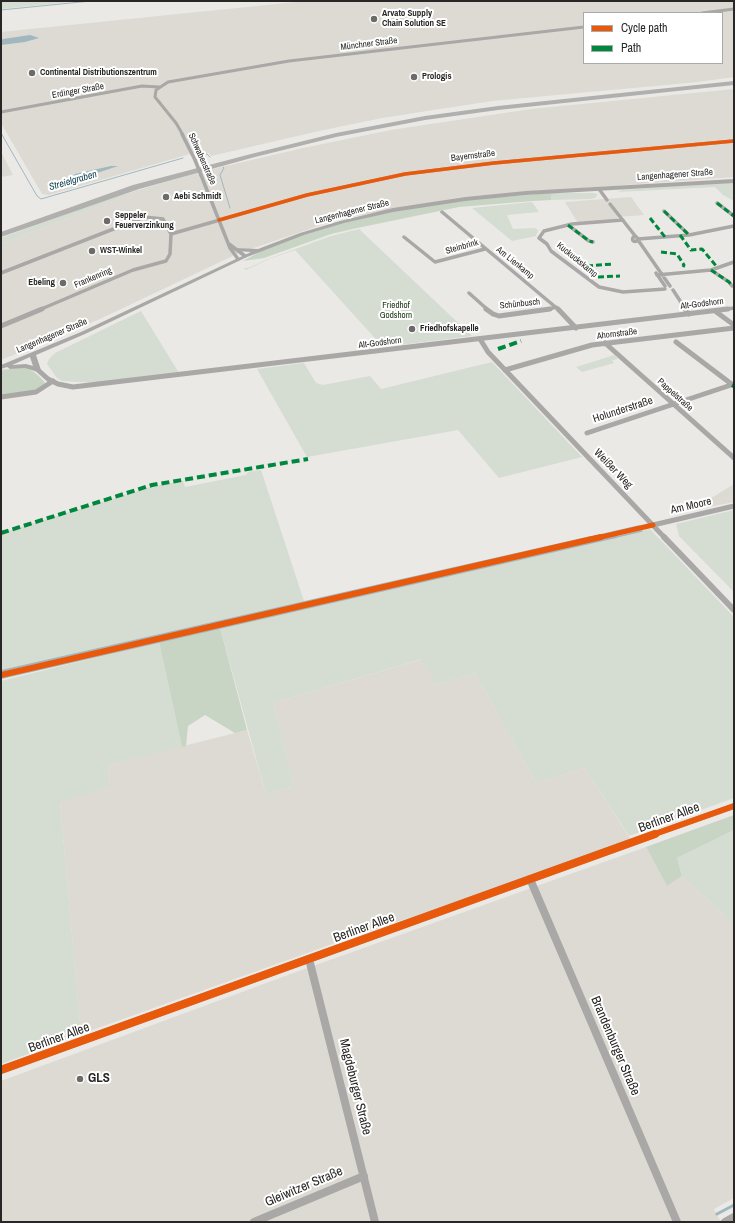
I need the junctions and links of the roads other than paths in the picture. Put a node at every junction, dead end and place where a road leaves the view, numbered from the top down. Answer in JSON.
{"nodes":[{"id":1,"x":734,"y":9,"type":"edge"},
{"id":2,"x":710,"y":12,"type":"edge"},
{"id":3,"x":583,"y":26,"type":"edge"},
{"id":4,"x":734,"y":82,"type":"edge"},
{"id":5,"x":159,"y":87,"type":"junction"},
{"id":6,"x":1,"y":112,"type":"edge"},
{"id":7,"x":734,"y":140,"type":"edge"},
{"id":8,"x":734,"y":181,"type":"edge"},
{"id":9,"x":600,"y":189,"type":"junction"},
{"id":10,"x":717,"y":203,"type":"dead end"},
{"id":11,"x":664,"y":210,"type":"dead end"},
{"id":12,"x":442,"y":212,"type":"dead end"},
{"id":13,"x":734,"y":216,"type":"edge"},
{"id":14,"x":219,"y":220,"type":"junction"},
{"id":15,"x":623,"y":220,"type":"junction"},
{"id":16,"x":568,"y":225,"type":"junction"},
{"id":17,"x":734,"y":226,"type":"edge"},
{"id":18,"x":1,"y":230,"type":"edge"},
{"id":19,"x":171,"y":234,"type":"junction"},
{"id":20,"x":1,"y":235,"type":"edge"},
{"id":21,"x":689,"y":235,"type":"junction"},
{"id":22,"x":404,"y":237,"type":"dead end"},
{"id":23,"x":635,"y":239,"type":"junction"},
{"id":24,"x":593,"y":242,"type":"dead end"},
{"id":25,"x":229,"y":244,"type":"junction"},
{"id":26,"x":236,"y":249,"type":"junction"},
{"id":27,"x":485,"y":249,"type":"junction"},
{"id":28,"x":261,"y":250,"type":"junction"},
{"id":29,"x":242,"y":258,"type":"junction"},
{"id":30,"x":734,"y":262,"type":"edge"},
{"id":31,"x":711,"y":270,"type":"junction"},
{"id":32,"x":1,"y":273,"type":"edge"},
{"id":33,"x":660,"y":274,"type":"junction"},
{"id":34,"x":732,"y":286,"type":"dead end"},
{"id":35,"x":668,"y":288,"type":"junction"},
{"id":36,"x":469,"y":293,"type":"dead end"},
{"id":37,"x":556,"y":307,"type":"junction"},
{"id":38,"x":734,"y":308,"type":"edge"},
{"id":39,"x":715,"y":310,"type":"junction"},
{"id":40,"x":687,"y":314,"type":"junction"},
{"id":41,"x":1,"y":326,"type":"edge"},
{"id":42,"x":734,"y":326,"type":"edge"},
{"id":43,"x":576,"y":328,"type":"junction"},
{"id":44,"x":480,"y":339,"type":"junction"},
{"id":45,"x":676,"y":342,"type":"dead end"},
{"id":46,"x":605,"y":343,"type":"junction"},
{"id":47,"x":33,"y":355,"type":"junction"},
{"id":48,"x":23,"y":359,"type":"junction"},
{"id":49,"x":1,"y":367,"type":"edge"},
{"id":50,"x":35,"y":369,"type":"junction"},
{"id":51,"x":505,"y":370,"type":"junction"},
{"id":52,"x":53,"y":382,"type":"junction"},
{"id":53,"x":733,"y":385,"type":"edge"},
{"id":54,"x":1,"y":398,"type":"edge"},
{"id":55,"x":673,"y":404,"type":"junction"},
{"id":56,"x":587,"y":433,"type":"dead end"},
{"id":57,"x":734,"y":458,"type":"edge"},
{"id":58,"x":734,"y":506,"type":"edge"},
{"id":59,"x":653,"y":525,"type":"junction"},
{"id":60,"x":734,"y":610,"type":"edge"},
{"id":61,"x":734,"y":806,"type":"edge"},
{"id":62,"x":530,"y":879,"type":"junction"},
{"id":63,"x":309,"y":959,"type":"junction"},
{"id":64,"x":1,"y":1070,"type":"edge"},
{"id":65,"x":364,"y":1176,"type":"junction"},
{"id":66,"x":734,"y":1217,"type":"edge"},
{"id":67,"x":254,"y":1222,"type":"edge"},
{"id":68,"x":375,"y":1222,"type":"edge"},
{"id":69,"x":677,"y":1222,"type":"edge"},
{"id":70,"x":725,"y":1222,"type":"edge"}],
"edges":[{"from":1,"to":2,"type":"street"},
{"from":3,"to":5,"type":"street","name":"Münchner Straße"},
{"from":4,"to":18,"type":"highway"},
{"from":4,"to":20,"type":"highway"},
{"from":5,"to":6,"type":"street","name":"Erdinger Straße"},
{"from":5,"to":14,"type":"street","name":"Schwabenstraße","bridge":true},
{"from":7,"to":14,"type":"street","name":"Bayernstraße"},
{"from":8,"to":9,"type":"main road","name":"Langenhagener Straße"},
{"from":9,"to":15,"type":"street"},
{"from":9,"to":28,"type":"main road","name":"Langenhagener Straße"},
{"from":10,"to":13,"type":"street"},
{"from":11,"to":21,"type":"street"},
{"from":12,"to":27,"type":"street","name":"Am Lienkamp"},
{"from":14,"to":19,"type":"street"},
{"from":14,"to":25,"type":"street","name":"Schwabenstraße"},
{"from":15,"to":16,"type":"street","name":"Kuckuckskamp"},
{"from":15,"to":23,"type":"street"},
{"from":16,"to":24,"type":"street","name":"Kuckuckskamp"},
{"from":16,"to":35,"type":"street","name":"Kuckuckskamp"},
{"from":17,"to":21,"type":"street"},
{"from":19,"to":32,"type":"street"},
{"from":19,"to":41,"type":"street","name":"Frankenring"},
{"from":21,"to":23,"type":"street"},
{"from":22,"to":27,"type":"street","name":"Steinbrink"},
{"from":23,"to":33,"type":"street"},
{"from":25,"to":26,"type":"street"},
{"from":25,"to":29,"type":"street","name":"Schwabenstraße"},
{"from":26,"to":28,"type":"main road"},
{"from":26,"to":29,"type":"street"},
{"from":27,"to":37,"type":"street","name":"Am Lienkamp"},
{"from":28,"to":29,"type":"main road","name":"Langenhagener Straße"},
{"from":29,"to":47,"type":"main road","name":"Langenhagener Straße"},
{"from":30,"to":31,"type":"street"},
{"from":31,"to":33,"type":"street"},
{"from":31,"to":34,"type":"street"},
{"from":33,"to":35,"type":"street"},
{"from":35,"to":40,"type":"street"},
{"from":36,"to":37,"type":"street","name":"Schünbusch"},
{"from":37,"to":43,"type":"street","name":"Am Lienkamp"},
{"from":38,"to":39,"type":"street","name":"Alt-Godshorn"},
{"from":39,"to":40,"type":"street","name":"Alt-Godshorn"},
{"from":39,"to":42,"type":"street"},
{"from":40,"to":43,"type":"street","name":"Alt-Godshorn"},
{"from":42,"to":46,"type":"street","name":"Ahornstraße"},
{"from":43,"to":44,"type":"street","name":"Alt-Godshorn"},
{"from":44,"to":51,"type":"street","name":"Weißer Weg"},
{"from":44,"to":52,"type":"street","name":"Alt-Godshorn"},
{"from":45,"to":53,"type":"street"},
{"from":46,"to":51,"type":"street","name":"Ahornstraße"},
{"from":46,"to":55,"type":"street","name":"Pappelstraße"},
{"from":47,"to":48,"type":"main road","name":"Langenhagener Straße"},
{"from":47,"to":50,"type":"main road"},
{"from":48,"to":49,"type":"main road","name":"Langenhagener Straße"},
{"from":48,"to":50,"type":"main road"},
{"from":49,"to":50,"type":"main road"},
{"from":50,"to":52,"type":"street","name":"Alt-Godshorn"},
{"from":51,"to":59,"type":"street","name":"Weißer Weg"},
{"from":52,"to":54,"type":"street"},
{"from":53,"to":55,"type":"street","name":"Holunderstraße"},
{"from":55,"to":56,"type":"street","name":"Holunderstraße"},
{"from":55,"to":57,"type":"street","name":"Pappelstraße"},
{"from":58,"to":59,"type":"street","name":"Am Moore"},
{"from":59,"to":60,"type":"street","name":"Weißer Weg"},
{"from":61,"to":62,"type":"street","name":"Berliner Allee"},
{"from":62,"to":63,"type":"street","name":"Berliner Allee"},
{"from":62,"to":69,"type":"street","name":"Brandenburger Straße"},
{"from":63,"to":64,"type":"street","name":"Berliner Allee"},
{"from":63,"to":65,"type":"street","name":"Magdeburger Straße"},
{"from":65,"to":67,"type":"street","name":"Gleiwitzer Straße"},
{"from":65,"to":68,"type":"street","name":"Magdeburger Straße"},
{"from":66,"to":70,"type":"street"}]}
